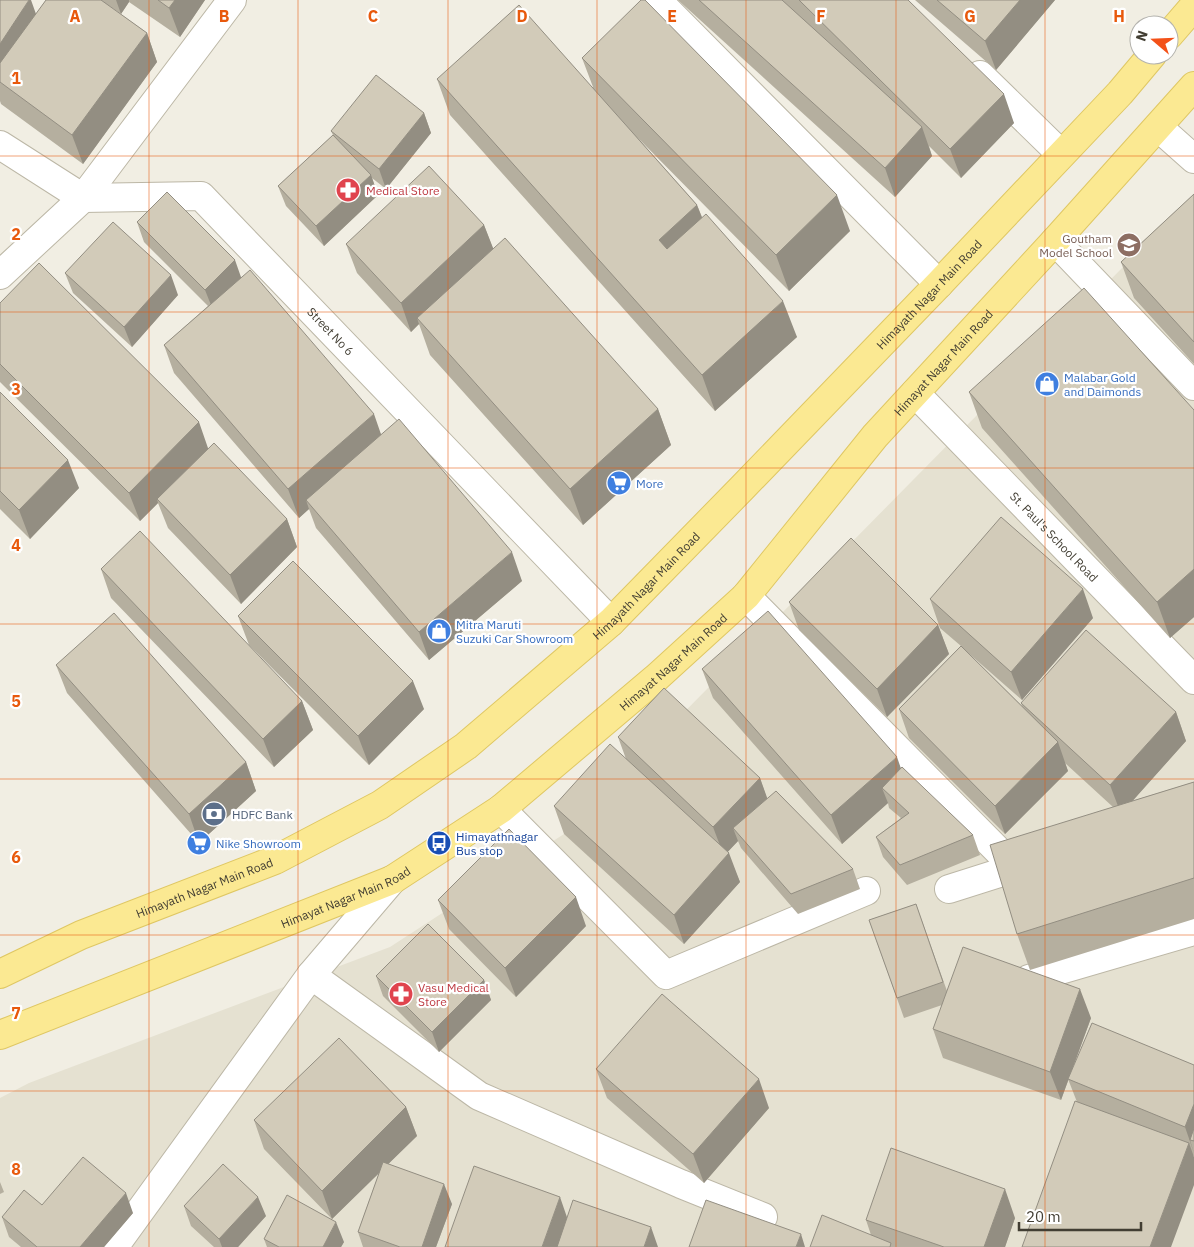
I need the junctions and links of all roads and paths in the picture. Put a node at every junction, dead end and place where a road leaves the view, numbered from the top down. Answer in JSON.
{"nodes":[{"id":1,"x":232,"y":0,"type":"edge"},
{"id":2,"x":657,"y":0,"type":"edge"},
{"id":3,"x":1194,"y":6,"type":"edge"},
{"id":4,"x":1179,"y":23,"type":"edge"},
{"id":5,"x":962,"y":59,"type":"edge"},
{"id":6,"x":1144,"y":65,"type":"edge"},
{"id":7,"x":1194,"y":86,"type":"edge"},
{"id":8,"x":1158,"y":127,"type":"junction"},
{"id":9,"x":0,"y":145,"type":"edge"},
{"id":10,"x":1061,"y":154,"type":"junction"},
{"id":11,"x":1194,"y":159,"type":"edge"},
{"id":12,"x":82,"y":198,"type":"junction"},
{"id":13,"x":1055,"y":240,"type":"junction"},
{"id":14,"x":0,"y":275,"type":"edge"},
{"id":15,"x":938,"y":284,"type":"junction"},
{"id":16,"x":1194,"y":386,"type":"edge"},
{"id":17,"x":915,"y":393,"type":"junction"},
{"id":18,"x":746,"y":596,"type":"junction"},
{"id":19,"x":611,"y":622,"type":"junction"},
{"id":20,"x":1194,"y":680,"type":"edge"},
{"id":21,"x":501,"y":809,"type":"junction"},
{"id":22,"x":1053,"y":856,"type":"edge"},
{"id":23,"x":1015,"y":868,"type":"junction"},
{"id":24,"x":392,"y":880,"type":"junction"},
{"id":25,"x":949,"y":889,"type":"dead end"},
{"id":26,"x":866,"y":891,"type":"dead end"},
{"id":27,"x":1194,"y":930,"type":"edge"},
{"id":28,"x":0,"y":974,"type":"edge"},
{"id":29,"x":311,"y":975,"type":"junction"},
{"id":30,"x":1029,"y":978,"type":"edge"},
{"id":31,"x":0,"y":1035,"type":"edge"},
{"id":32,"x":763,"y":1217,"type":"dead end"},
{"id":33,"x":114,"y":1247,"type":"edge"}],
"edges":[{"from":1,"to":12,"type":"street"},
{"from":2,"to":15,"type":"street"},
{"from":3,"to":4,"type":"main road"},
{"from":5,"to":10,"type":"street"},
{"from":6,"to":10,"type":"main road","name":"Himayath Nagar Main Road"},
{"from":7,"to":8,"type":"main road","name":"Himayat Nagar Main Road"},
{"from":8,"to":11,"type":"street"},
{"from":8,"to":13,"type":"main road","name":"Himayat Nagar Main Road"},
{"from":9,"to":12,"type":"street"},
{"from":10,"to":15,"type":"main road","name":"Himayath Nagar Main Road"},
{"from":12,"to":14,"type":"street"},
{"from":12,"to":19,"type":"street","name":"Street No 6"},
{"from":13,"to":16,"type":"street"},
{"from":13,"to":17,"type":"main road","name":"Himayat Nagar Main Road"},
{"from":15,"to":19,"type":"main road","name":"Himayath Nagar Main Road"},
{"from":17,"to":18,"type":"main road","name":"Himayat Nagar Main Road"},
{"from":17,"to":20,"type":"street","name":"St. Paul's School Road"},
{"from":18,"to":21,"type":"main road","name":"Himayat Nagar Main Road"},
{"from":18,"to":23,"type":"street"},
{"from":19,"to":28,"type":"main road","name":"Himayath Nagar Main Road"},
{"from":21,"to":24,"type":"main road","name":"Himayat Nagar Main Road"},
{"from":21,"to":26,"type":"street"},
{"from":22,"to":23,"type":"street"},
{"from":23,"to":25,"type":"street"},
{"from":24,"to":29,"type":"street"},
{"from":24,"to":31,"type":"main road","name":"Himayat Nagar Main Road"},
{"from":27,"to":30,"type":"street"},
{"from":29,"to":32,"type":"street"},
{"from":29,"to":33,"type":"street"}]}
